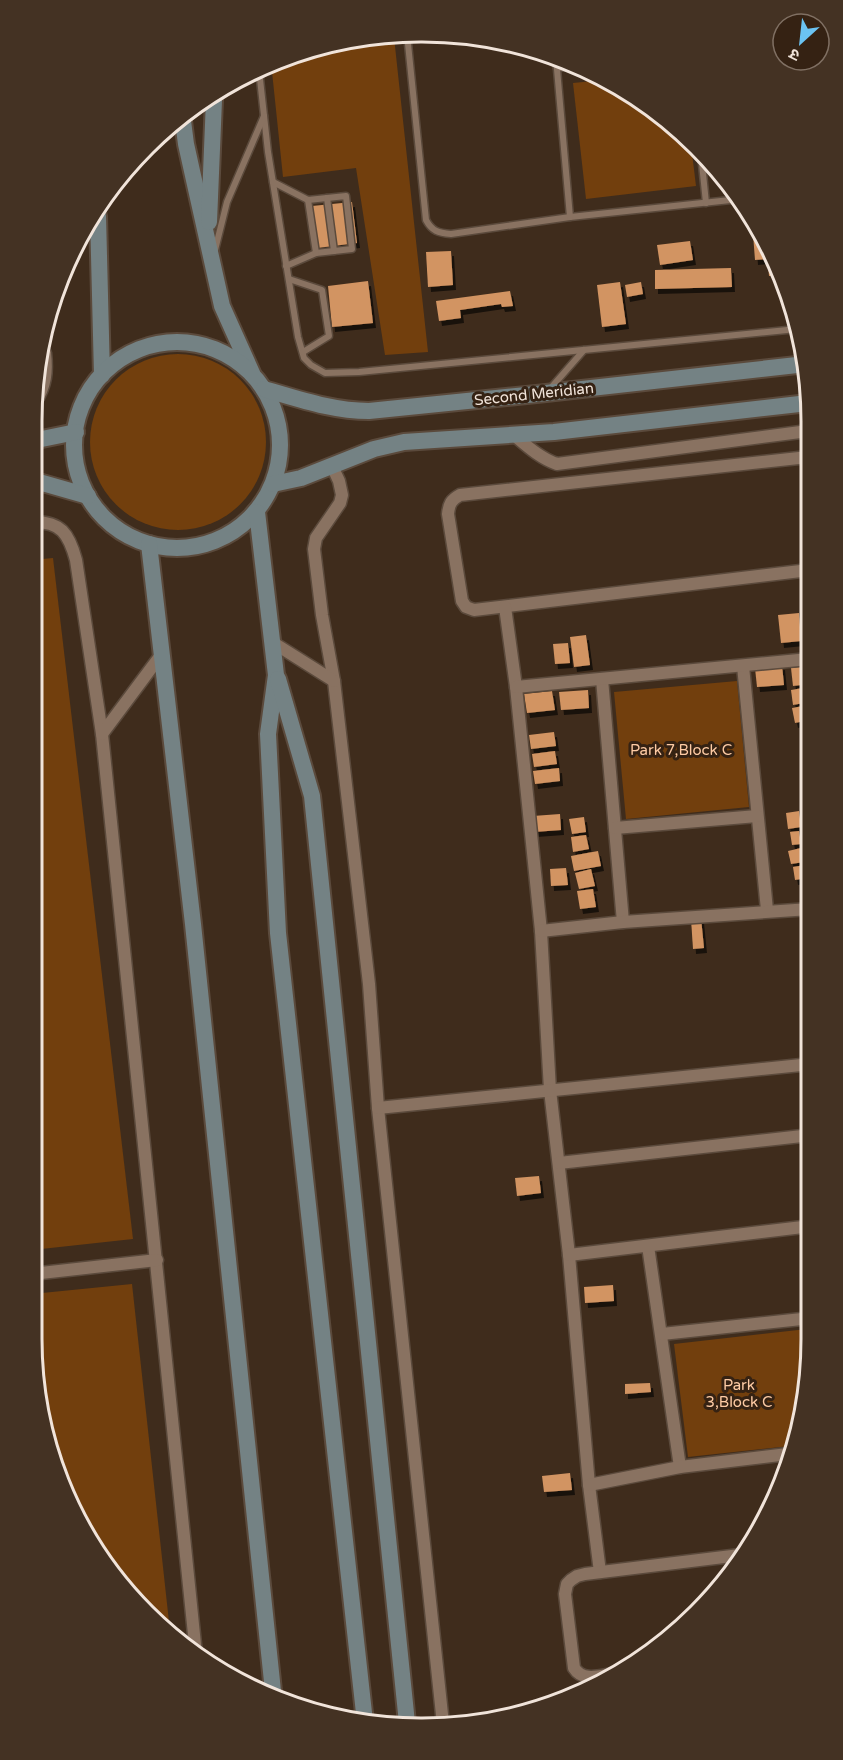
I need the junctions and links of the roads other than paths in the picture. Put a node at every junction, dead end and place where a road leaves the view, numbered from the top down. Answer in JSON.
{"nodes":[{"id":1,"x":408,"y":43,"type":"edge"},
{"id":2,"x":557,"y":68,"type":"edge"},
{"id":3,"x":260,"y":78,"type":"edge"},
{"id":4,"x":214,"y":104,"type":"edge"},
{"id":5,"x":264,"y":115,"type":"junction"},
{"id":6,"x":184,"y":125,"type":"edge"},
{"id":7,"x":702,"y":166,"type":"edge"},
{"id":8,"x":273,"y":182,"type":"junction"},
{"id":9,"x":327,"y":198,"type":"junction"},
{"id":10,"x":308,"y":200,"type":"junction"},
{"id":11,"x":730,"y":201,"type":"edge"},
{"id":12,"x":706,"y":203,"type":"junction"},
{"id":13,"x":570,"y":217,"type":"junction"},
{"id":14,"x":98,"y":224,"type":"edge"},
{"id":15,"x":208,"y":246,"type":"junction"},
{"id":16,"x":334,"y":251,"type":"junction"},
{"id":17,"x":316,"y":253,"type":"junction"},
{"id":18,"x":212,"y":264,"type":"junction"},
{"id":19,"x":286,"y":266,"type":"junction"},
{"id":20,"x":289,"y":279,"type":"junction"},
{"id":21,"x":790,"y":330,"type":"edge"},
{"id":22,"x":584,"y":350,"type":"junction"},
{"id":23,"x":303,"y":352,"type":"junction"},
{"id":24,"x":46,"y":363,"type":"edge"},
{"id":25,"x":797,"y":365,"type":"edge"},
{"id":26,"x":102,"y":375,"type":"junction"},
{"id":27,"x":253,"y":376,"type":"junction"},
{"id":28,"x":44,"y":384,"type":"edge"},
{"id":29,"x":264,"y":389,"type":"junction"},
{"id":30,"x":546,"y":393,"type":"junction"},
{"id":31,"x":800,"y":404,"type":"edge"},
{"id":32,"x":76,"y":432,"type":"junction"},
{"id":33,"x":801,"y":433,"type":"edge"},
{"id":34,"x":514,"y":435,"type":"junction"},
{"id":35,"x":42,"y":439,"type":"edge"},
{"id":36,"x":801,"y":458,"type":"edge"},
{"id":37,"x":332,"y":466,"type":"junction"},
{"id":38,"x":42,"y":483,"type":"edge"},
{"id":39,"x":273,"y":484,"type":"junction"},
{"id":40,"x":88,"y":496,"type":"junction"},
{"id":41,"x":257,"y":512,"type":"junction"},
{"id":42,"x":42,"y":523,"type":"edge"},
{"id":43,"x":149,"y":544,"type":"junction"},
{"id":44,"x":801,"y":571,"type":"edge"},
{"id":45,"x":505,"y":607,"type":"junction"},
{"id":46,"x":272,"y":642,"type":"junction"},
{"id":47,"x":161,"y":655,"type":"junction"},
{"id":48,"x":801,"y":660,"type":"edge"},
{"id":49,"x":743,"y":666,"type":"junction"},
{"id":50,"x":276,"y":675,"type":"junction"},
{"id":51,"x":602,"y":678,"type":"junction"},
{"id":52,"x":333,"y":681,"type":"junction"},
{"id":53,"x":516,"y":687,"type":"junction"},
{"id":54,"x":102,"y":734,"type":"junction"},
{"id":55,"x":757,"y":816,"type":"junction"},
{"id":56,"x":615,"y":828,"type":"junction"},
{"id":57,"x":801,"y":909,"type":"edge"},
{"id":58,"x":767,"y":910,"type":"junction"},
{"id":59,"x":623,"y":922,"type":"junction"},
{"id":60,"x":541,"y":931,"type":"junction"},
{"id":61,"x":801,"y":1065,"type":"edge"},
{"id":62,"x":550,"y":1090,"type":"junction"},
{"id":63,"x":378,"y":1108,"type":"junction"},
{"id":64,"x":801,"y":1136,"type":"edge"},
{"id":65,"x":558,"y":1163,"type":"junction"},
{"id":66,"x":801,"y":1228,"type":"edge"},
{"id":67,"x":648,"y":1246,"type":"junction"},
{"id":68,"x":569,"y":1255,"type":"junction"},
{"id":69,"x":157,"y":1260,"type":"junction"},
{"id":70,"x":42,"y":1273,"type":"edge"},
{"id":71,"x":801,"y":1319,"type":"edge"},
{"id":72,"x":662,"y":1334,"type":"junction"},
{"id":73,"x":783,"y":1455,"type":"edge"},
{"id":74,"x":680,"y":1467,"type":"junction"},
{"id":75,"x":589,"y":1485,"type":"junction"},
{"id":76,"x":732,"y":1556,"type":"edge"},
{"id":77,"x":600,"y":1572,"type":"junction"},
{"id":78,"x":195,"y":1643,"type":"edge"},
{"id":79,"x":594,"y":1676,"type":"edge"},
{"id":80,"x":273,"y":1687,"type":"edge"},
{"id":81,"x":364,"y":1714,"type":"edge"},
{"id":82,"x":406,"y":1717,"type":"edge"},
{"id":83,"x":442,"y":1717,"type":"edge"}],
"edges":[{"from":1,"to":13,"type":"lane"},
{"from":2,"to":13,"type":"lane"},
{"from":3,"to":5,"type":"lane"},
{"from":4,"to":15,"type":"main road"},
{"from":5,"to":8,"type":"lane"},
{"from":5,"to":18,"type":"lane"},
{"from":6,"to":15,"type":"main road"},
{"from":7,"to":12,"type":"lane"},
{"from":8,"to":10,"type":"lane"},
{"from":8,"to":19,"type":"lane"},
{"from":9,"to":10,"type":"lane"},
{"from":9,"to":16,"type":"lane"},
{"from":9,"to":16,"type":"lane"},
{"from":10,"to":17,"type":"lane"},
{"from":11,"to":12,"type":"lane"},
{"from":12,"to":13,"type":"lane"},
{"from":14,"to":26,"type":"main road"},
{"from":15,"to":18,"type":"main road"},
{"from":16,"to":17,"type":"lane"},
{"from":17,"to":19,"type":"lane"},
{"from":18,"to":27,"type":"main road"},
{"from":19,"to":20,"type":"lane"},
{"from":20,"to":23,"type":"lane"},
{"from":20,"to":23,"type":"lane"},
{"from":21,"to":22,"type":"lane"},
{"from":22,"to":23,"type":"lane"},
{"from":22,"to":30,"type":"lane"},
{"from":24,"to":28,"type":"street"},
{"from":25,"to":30,"type":"main road","name":"Second Meridian"},
{"from":26,"to":27,"type":"main road"},
{"from":26,"to":32,"type":"main road"},
{"from":27,"to":29,"type":"main road"},
{"from":29,"to":30,"type":"main road","name":"Second Meridian"},
{"from":29,"to":39,"type":"main road"},
{"from":31,"to":34,"type":"main road"},
{"from":32,"to":35,"type":"main road"},
{"from":32,"to":40,"type":"main road"},
{"from":33,"to":34,"type":"street"},
{"from":34,"to":37,"type":"main road"},
{"from":36,"to":45,"type":"street"},
{"from":37,"to":39,"type":"main road"},
{"from":37,"to":52,"type":"street"},
{"from":38,"to":40,"type":"main road"},
{"from":39,"to":41,"type":"main road"},
{"from":40,"to":43,"type":"main road"},
{"from":41,"to":43,"type":"main road"},
{"from":41,"to":46,"type":"main road"},
{"from":42,"to":54,"type":"street"},
{"from":43,"to":47,"type":"main road"},
{"from":44,"to":45,"type":"street"},
{"from":45,"to":53,"type":"street"},
{"from":46,"to":50,"type":"main road"},
{"from":46,"to":52,"type":"street"},
{"from":47,"to":54,"type":"street"},
{"from":47,"to":80,"type":"main road"},
{"from":48,"to":49,"type":"street"},
{"from":49,"to":51,"type":"street"},
{"from":49,"to":55,"type":"street"},
{"from":50,"to":81,"type":"main road"},
{"from":50,"to":82,"type":"main road"},
{"from":51,"to":53,"type":"street"},
{"from":51,"to":56,"type":"street"},
{"from":52,"to":63,"type":"street"},
{"from":53,"to":60,"type":"street"},
{"from":54,"to":69,"type":"street"},
{"from":55,"to":56,"type":"street"},
{"from":55,"to":58,"type":"street"},
{"from":56,"to":59,"type":"street"},
{"from":57,"to":58,"type":"street"},
{"from":58,"to":59,"type":"street"},
{"from":59,"to":60,"type":"street"},
{"from":60,"to":62,"type":"street"},
{"from":61,"to":62,"type":"street"},
{"from":62,"to":63,"type":"street"},
{"from":62,"to":65,"type":"street"},
{"from":63,"to":83,"type":"street"},
{"from":64,"to":65,"type":"street"},
{"from":65,"to":68,"type":"street"},
{"from":66,"to":67,"type":"street"},
{"from":67,"to":68,"type":"street"},
{"from":67,"to":72,"type":"street"},
{"from":68,"to":75,"type":"street"},
{"from":69,"to":70,"type":"street"},
{"from":69,"to":78,"type":"street"},
{"from":71,"to":72,"type":"street"},
{"from":72,"to":74,"type":"street"},
{"from":73,"to":74,"type":"street"},
{"from":74,"to":75,"type":"street"},
{"from":75,"to":77,"type":"street"},
{"from":76,"to":77,"type":"street"},
{"from":77,"to":79,"type":"street"}]}
